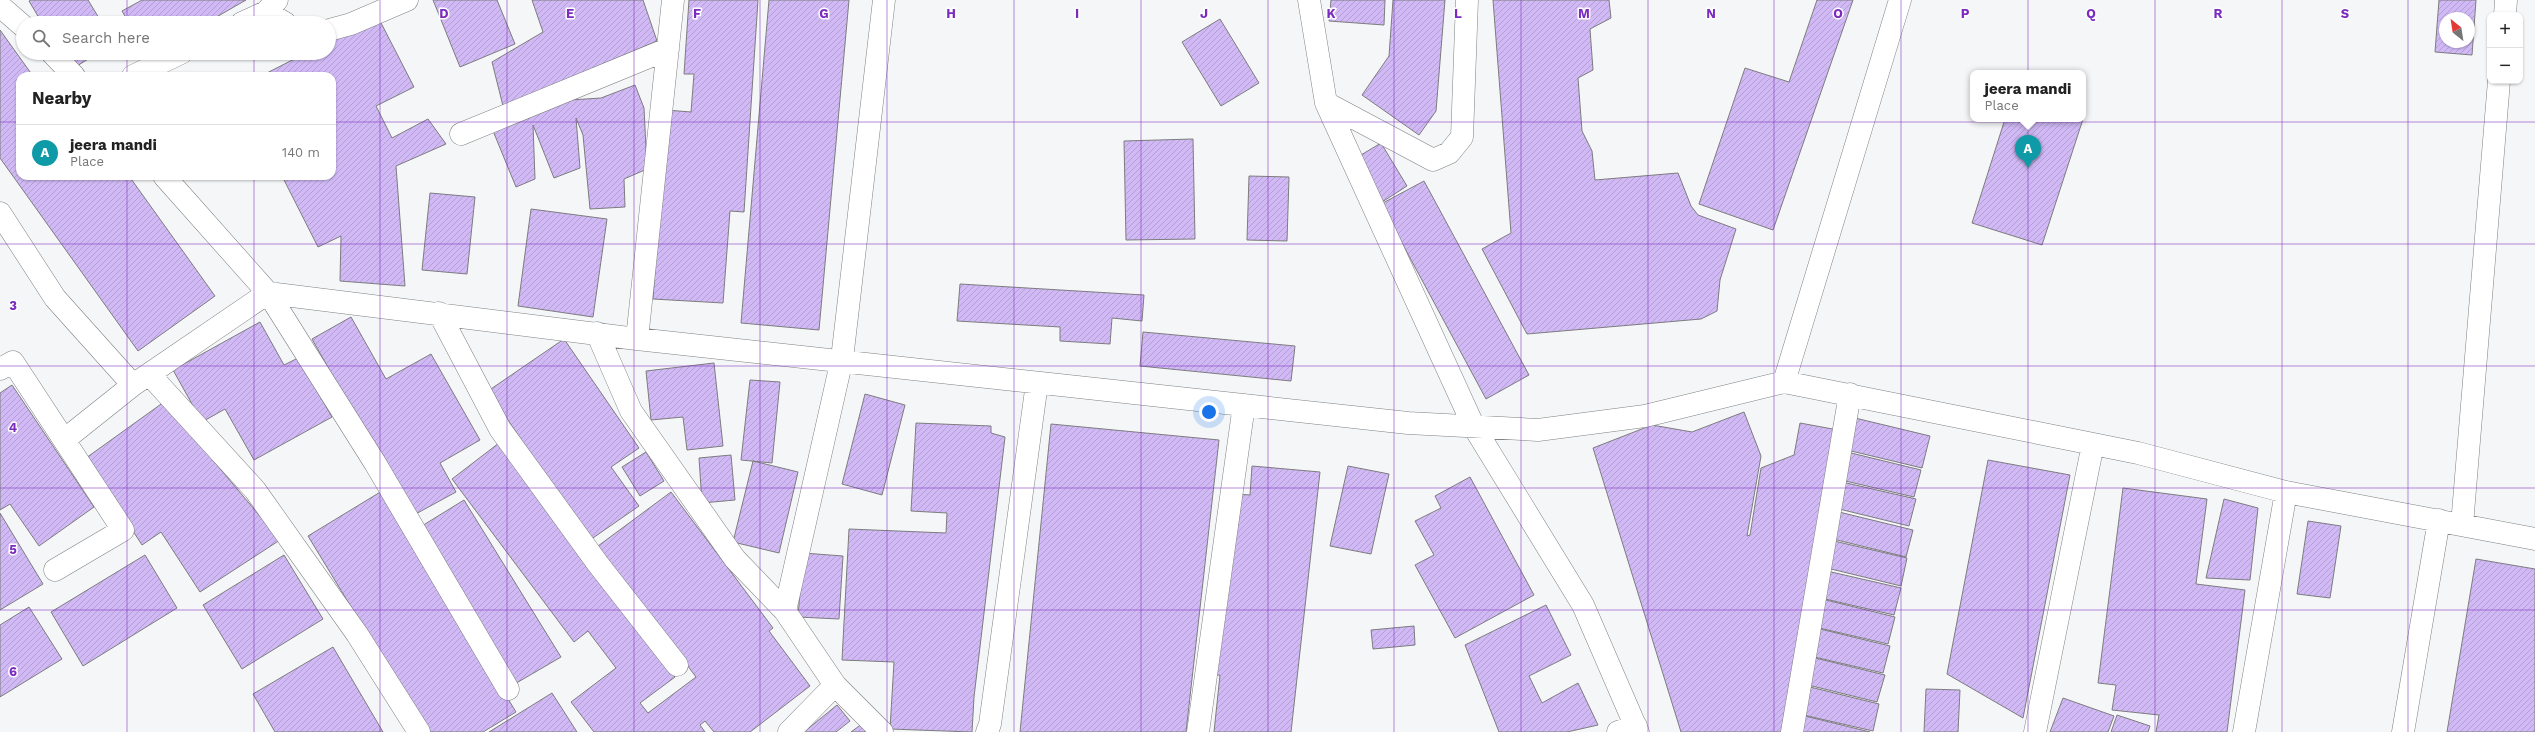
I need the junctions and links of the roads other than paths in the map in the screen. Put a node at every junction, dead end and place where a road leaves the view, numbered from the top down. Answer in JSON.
{"nodes":[{"id":1,"x":407,"y":0,"type":"edge"},
{"id":2,"x":673,"y":0,"type":"edge"},
{"id":3,"x":884,"y":0,"type":"edge"},
{"id":4,"x":1309,"y":0,"type":"edge"},
{"id":5,"x":1467,"y":0,"type":"edge"},
{"id":6,"x":1900,"y":0,"type":"edge"},
{"id":7,"x":2506,"y":0,"type":"edge"},
{"id":8,"x":0,"y":6,"type":"edge"},
{"id":9,"x":272,"y":6,"type":"edge"},
{"id":10,"x":2505,"y":12,"type":"edge"},
{"id":11,"x":254,"y":16,"type":"edge"},
{"id":12,"x":280,"y":16,"type":"edge"},
{"id":13,"x":16,"y":20,"type":"edge"},
{"id":14,"x":336,"y":28,"type":"edge"},
{"id":15,"x":668,"y":49,"type":"junction"},
{"id":16,"x":59,"y":60,"type":"edge"},
{"id":17,"x":166,"y":60,"type":"edge"},
{"id":18,"x":70,"y":72,"type":"edge"},
{"id":19,"x":141,"y":72,"type":"edge"},
{"id":20,"x":2500,"y":84,"type":"edge"},
{"id":21,"x":1326,"y":103,"type":"junction"},
{"id":22,"x":461,"y":134,"type":"dead end"},
{"id":23,"x":168,"y":180,"type":"edge"},
{"id":24,"x":0,"y":213,"type":"edge"},
{"id":25,"x":268,"y":293,"type":"junction"},
{"id":26,"x":439,"y":312,"type":"junction"},
{"id":27,"x":597,"y":333,"type":"junction"},
{"id":28,"x":637,"y":339,"type":"junction"},
{"id":29,"x":842,"y":359,"type":"junction"},
{"id":30,"x":0,"y":368,"type":"edge"},
{"id":31,"x":141,"y":380,"type":"junction"},
{"id":32,"x":1784,"y":382,"type":"junction"},
{"id":33,"x":1037,"y":383,"type":"junction"},
{"id":34,"x":1850,"y":394,"type":"junction"},
{"id":35,"x":1244,"y":405,"type":"junction"},
{"id":36,"x":1474,"y":427,"type":"junction"},
{"id":37,"x":64,"y":440,"type":"junction"},
{"id":38,"x":2093,"y":444,"type":"junction"},
{"id":39,"x":2286,"y":492,"type":"junction"},
{"id":40,"x":2439,"y":520,"type":"junction"},
{"id":41,"x":2462,"y":525,"type":"junction"},
{"id":42,"x":2535,"y":539,"type":"edge"},
{"id":43,"x":55,"y":570,"type":"dead end"},
{"id":44,"x":785,"y":611,"type":"junction"},
{"id":45,"x":677,"y":665,"type":"dead end"},
{"id":46,"x":835,"y":685,"type":"junction"},
{"id":47,"x":508,"y":689,"type":"dead end"},
{"id":48,"x":1631,"y":730,"type":"edge"},
{"id":49,"x":419,"y":732,"type":"edge"},
{"id":50,"x":789,"y":732,"type":"edge"},
{"id":51,"x":882,"y":732,"type":"edge"},
{"id":52,"x":987,"y":732,"type":"edge"},
{"id":53,"x":1198,"y":732,"type":"edge"},
{"id":54,"x":1792,"y":732,"type":"edge"},
{"id":55,"x":2035,"y":732,"type":"edge"},
{"id":56,"x":2244,"y":732,"type":"edge"},
{"id":57,"x":2403,"y":732,"type":"edge"}],
"edges":[{"from":1,"to":14,"type":"street"},
{"from":2,"to":15,"type":"street"},
{"from":3,"to":29,"type":"street"},
{"from":4,"to":21,"type":"street"},
{"from":5,"to":21,"type":"street"},
{"from":6,"to":32,"type":"street"},
{"from":7,"to":10,"type":"street"},
{"from":8,"to":13,"type":"street"},
{"from":9,"to":11,"type":"street"},
{"from":9,"to":12,"type":"street"},
{"from":15,"to":22,"type":"street"},
{"from":15,"to":28,"type":"street"},
{"from":16,"to":18,"type":"street"},
{"from":17,"to":19,"type":"street"},
{"from":20,"to":41,"type":"street"},
{"from":21,"to":36,"type":"street"},
{"from":23,"to":25,"type":"street"},
{"from":24,"to":31,"type":"street"},
{"from":25,"to":26,"type":"street"},
{"from":25,"to":31,"type":"street"},
{"from":25,"to":47,"type":"street"},
{"from":26,"to":27,"type":"street"},
{"from":26,"to":45,"type":"street"},
{"from":27,"to":28,"type":"street"},
{"from":27,"to":44,"type":"street"},
{"from":28,"to":29,"type":"street"},
{"from":29,"to":33,"type":"street"},
{"from":29,"to":44,"type":"street"},
{"from":30,"to":37,"type":"street"},
{"from":31,"to":37,"type":"street"},
{"from":31,"to":49,"type":"street"},
{"from":32,"to":34,"type":"street"},
{"from":32,"to":36,"type":"street"},
{"from":33,"to":35,"type":"street"},
{"from":33,"to":52,"type":"street"},
{"from":34,"to":38,"type":"street"},
{"from":34,"to":54,"type":"street"},
{"from":35,"to":36,"type":"street"},
{"from":35,"to":53,"type":"street"},
{"from":36,"to":48,"type":"street"},
{"from":37,"to":43,"type":"street"},
{"from":38,"to":39,"type":"street"},
{"from":38,"to":55,"type":"street"},
{"from":39,"to":40,"type":"street"},
{"from":39,"to":56,"type":"street"},
{"from":40,"to":41,"type":"street"},
{"from":40,"to":57,"type":"street"},
{"from":41,"to":42,"type":"street"},
{"from":44,"to":46,"type":"street"},
{"from":46,"to":50,"type":"street"},
{"from":46,"to":51,"type":"street"}]}
